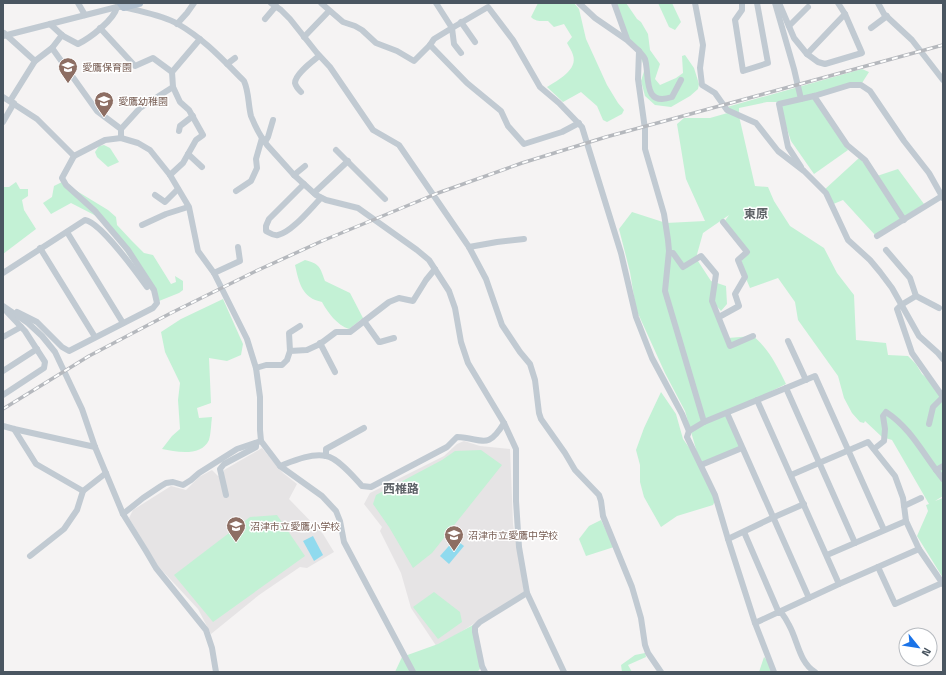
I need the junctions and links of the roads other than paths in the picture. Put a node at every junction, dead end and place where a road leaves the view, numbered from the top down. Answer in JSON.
{"nodes":[{"id":1,"x":78,"y":3,"type":"edge"},
{"id":2,"x":139,"y":3,"type":"edge"},
{"id":3,"x":194,"y":3,"type":"edge"},
{"id":4,"x":321,"y":3,"type":"edge"},
{"id":5,"x":436,"y":3,"type":"edge"},
{"id":6,"x":579,"y":3,"type":"edge"},
{"id":7,"x":614,"y":3,"type":"edge"},
{"id":8,"x":695,"y":3,"type":"edge"},
{"id":9,"x":742,"y":3,"type":"edge"},
{"id":10,"x":757,"y":3,"type":"edge"},
{"id":11,"x":776,"y":3,"type":"edge"},
{"id":12,"x":779,"y":3,"type":"edge"},
{"id":13,"x":838,"y":3,"type":"edge"},
{"id":14,"x":878,"y":3,"type":"edge"},
{"id":15,"x":274,"y":4,"type":"edge"},
{"id":16,"x":489,"y":5,"type":"edge"},
{"id":17,"x":121,"y":6,"type":"edge"},
{"id":18,"x":808,"y":7,"type":"dead end"},
{"id":19,"x":329,"y":11,"type":"junction"},
{"id":20,"x":845,"y":14,"type":"junction"},
{"id":21,"x":85,"y":15,"type":"junction"},
{"id":22,"x":887,"y":16,"type":"junction"},
{"id":23,"x":265,"y":19,"type":"dead end"},
{"id":24,"x":461,"y":22,"type":"junction"},
{"id":25,"x":50,"y":24,"type":"junction"},
{"id":26,"x":177,"y":24,"type":"junction"},
{"id":27,"x":789,"y":26,"type":"junction"},
{"id":28,"x":100,"y":28,"type":"junction"},
{"id":29,"x":452,"y":28,"type":"junction"},
{"id":30,"x":871,"y":28,"type":"dead end"},
{"id":31,"x":4,"y":34,"type":"edge"},
{"id":32,"x":62,"y":35,"type":"junction"},
{"id":33,"x":304,"y":37,"type":"junction"},
{"id":34,"x":200,"y":39,"type":"junction"},
{"id":35,"x":627,"y":40,"type":"junction"},
{"id":36,"x":475,"y":42,"type":"dead end"},
{"id":37,"x":430,"y":45,"type":"junction"},
{"id":38,"x":52,"y":48,"type":"junction"},
{"id":39,"x":639,"y":51,"type":"junction"},
{"id":40,"x":460,"y":53,"type":"dead end"},
{"id":41,"x":807,"y":54,"type":"junction"},
{"id":42,"x":319,"y":56,"type":"junction"},
{"id":43,"x":235,"y":58,"type":"dead end"},
{"id":44,"x":35,"y":61,"type":"junction"},
{"id":45,"x":227,"y":64,"type":"junction"},
{"id":46,"x":172,"y":72,"type":"junction"},
{"id":47,"x":681,"y":80,"type":"dead end"},
{"id":48,"x":943,"y":80,"type":"edge"},
{"id":49,"x":173,"y":87,"type":"junction"},
{"id":50,"x":300,"y":92,"type":"dead end"},
{"id":51,"x":814,"y":96,"type":"junction"},
{"id":52,"x":3,"y":97,"type":"edge"},
{"id":53,"x":801,"y":97,"type":"junction"},
{"id":54,"x":12,"y":102,"type":"junction"},
{"id":55,"x":193,"y":116,"type":"junction"},
{"id":56,"x":273,"y":120,"type":"dead end"},
{"id":57,"x":3,"y":122,"type":"edge"},
{"id":58,"x":580,"y":125,"type":"junction"},
{"id":59,"x":121,"y":129,"type":"junction"},
{"id":60,"x":179,"y":131,"type":"dead end"},
{"id":61,"x":121,"y":138,"type":"junction"},
{"id":62,"x":263,"y":140,"type":"junction"},
{"id":63,"x":336,"y":150,"type":"dead end"},
{"id":64,"x":188,"y":154,"type":"junction"},
{"id":65,"x":74,"y":156,"type":"junction"},
{"id":66,"x":348,"y":161,"type":"junction"},
{"id":67,"x":305,"y":166,"type":"dead end"},
{"id":68,"x":202,"y":167,"type":"dead end"},
{"id":69,"x":804,"y":171,"type":"junction"},
{"id":70,"x":170,"y":175,"type":"junction"},
{"id":71,"x":294,"y":175,"type":"junction"},
{"id":72,"x":304,"y":184,"type":"junction"},
{"id":73,"x":178,"y":189,"type":"junction"},
{"id":74,"x":236,"y":191,"type":"dead end"},
{"id":75,"x":314,"y":193,"type":"junction"},
{"id":76,"x":155,"y":195,"type":"dead end"},
{"id":77,"x":943,"y":197,"type":"edge"},
{"id":78,"x":321,"y":198,"type":"junction"},
{"id":79,"x":385,"y":199,"type":"dead end"},
{"id":80,"x":188,"y":207,"type":"junction"},
{"id":81,"x":95,"y":211,"type":"junction"},
{"id":82,"x":89,"y":220,"type":"junction"},
{"id":83,"x":904,"y":220,"type":"junction"},
{"id":84,"x":723,"y":222,"type":"dead end"},
{"id":85,"x":142,"y":225,"type":"dead end"},
{"id":86,"x":67,"y":232,"type":"junction"},
{"id":87,"x":877,"y":236,"type":"dead end"},
{"id":88,"x":524,"y":239,"type":"dead end"},
{"id":89,"x":238,"y":247,"type":"dead end"},
{"id":90,"x":469,"y":247,"type":"junction"},
{"id":91,"x":40,"y":248,"type":"junction"},
{"id":92,"x":886,"y":250,"type":"dead end"},
{"id":93,"x":669,"y":253,"type":"junction"},
{"id":94,"x":435,"y":268,"type":"junction"},
{"id":95,"x":3,"y":273,"type":"edge"},
{"id":96,"x":214,"y":273,"type":"junction"},
{"id":97,"x":916,"y":296,"type":"junction"},
{"id":98,"x":157,"y":302,"type":"junction"},
{"id":99,"x":901,"y":305,"type":"junction"},
{"id":100,"x":4,"y":307,"type":"edge"},
{"id":101,"x":939,"y":308,"type":"dead end"},
{"id":102,"x":719,"y":317,"type":"junction"},
{"id":103,"x":364,"y":321,"type":"junction"},
{"id":104,"x":123,"y":323,"type":"junction"},
{"id":105,"x":300,"y":326,"type":"dead end"},
{"id":106,"x":21,"y":327,"type":"junction"},
{"id":107,"x":753,"y":336,"type":"dead end"},
{"id":108,"x":95,"y":337,"type":"junction"},
{"id":109,"x":3,"y":338,"type":"edge"},
{"id":110,"x":394,"y":338,"type":"dead end"},
{"id":111,"x":788,"y":341,"type":"dead end"},
{"id":112,"x":320,"y":343,"type":"junction"},
{"id":113,"x":37,"y":349,"type":"junction"},
{"id":114,"x":290,"y":351,"type":"junction"},
{"id":115,"x":943,"y":359,"type":"edge"},
{"id":116,"x":256,"y":368,"type":"junction"},
{"id":117,"x":3,"y":371,"type":"edge"},
{"id":118,"x":335,"y":372,"type":"dead end"},
{"id":119,"x":806,"y":380,"type":"junction"},
{"id":120,"x":786,"y":388,"type":"junction"},
{"id":121,"x":3,"y":395,"type":"edge"},
{"id":122,"x":943,"y":397,"type":"edge"},
{"id":123,"x":757,"y":400,"type":"junction"},
{"id":124,"x":727,"y":413,"type":"junction"},
{"id":125,"x":704,"y":422,"type":"junction"},
{"id":126,"x":504,"y":423,"type":"junction"},
{"id":127,"x":929,"y":424,"type":"dead end"},
{"id":128,"x":3,"y":426,"type":"edge"},
{"id":129,"x":364,"y":428,"type":"dead end"},
{"id":130,"x":14,"y":429,"type":"junction"},
{"id":131,"x":689,"y":431,"type":"junction"},
{"id":132,"x":258,"y":442,"type":"junction"},
{"id":133,"x":95,"y":446,"type":"junction"},
{"id":134,"x":742,"y":448,"type":"junction"},
{"id":135,"x":874,"y":449,"type":"junction"},
{"id":136,"x":848,"y":450,"type":"junction"},
{"id":137,"x":326,"y":456,"type":"junction"},
{"id":138,"x":820,"y":462,"type":"junction"},
{"id":139,"x":701,"y":465,"type":"junction"},
{"id":140,"x":280,"y":466,"type":"junction"},
{"id":141,"x":943,"y":466,"type":"edge"},
{"id":142,"x":936,"y":470,"type":"junction"},
{"id":143,"x":106,"y":473,"type":"junction"},
{"id":144,"x":791,"y":475,"type":"junction"},
{"id":145,"x":943,"y":479,"type":"edge"},
{"id":146,"x":83,"y":491,"type":"junction"},
{"id":147,"x":226,"y":495,"type":"dead end"},
{"id":148,"x":921,"y":498,"type":"dead end"},
{"id":149,"x":804,"y":504,"type":"junction"},
{"id":150,"x":904,"y":506,"type":"junction"},
{"id":151,"x":123,"y":514,"type":"junction"},
{"id":152,"x":772,"y":518,"type":"junction"},
{"id":153,"x":906,"y":521,"type":"junction"},
{"id":154,"x":884,"y":530,"type":"junction"},
{"id":155,"x":744,"y":532,"type":"junction"},
{"id":156,"x":728,"y":539,"type":"junction"},
{"id":157,"x":855,"y":543,"type":"junction"},
{"id":158,"x":920,"y":550,"type":"junction"},
{"id":159,"x":827,"y":555,"type":"junction"},
{"id":160,"x":30,"y":556,"type":"dead end"},
{"id":161,"x":878,"y":567,"type":"junction"},
{"id":162,"x":942,"y":583,"type":"edge"},
{"id":163,"x":839,"y":584,"type":"junction"},
{"id":164,"x":527,"y":593,"type":"junction"},
{"id":165,"x":809,"y":598,"type":"junction"},
{"id":166,"x":780,"y":612,"type":"junction"},
{"id":167,"x":755,"y":623,"type":"junction"},
{"id":168,"x":216,"y":672,"type":"edge"},
{"id":169,"x":413,"y":672,"type":"edge"},
{"id":170,"x":485,"y":672,"type":"edge"},
{"id":171,"x":564,"y":672,"type":"edge"},
{"id":172,"x":661,"y":672,"type":"edge"},
{"id":173,"x":774,"y":672,"type":"edge"},
{"id":174,"x":815,"y":672,"type":"edge"}],
"edges":[{"from":1,"to":21,"type":"street"},
{"from":2,"to":17,"type":"main road"},
{"from":3,"to":26,"type":"street"},
{"from":4,"to":19,"type":"street"},
{"from":5,"to":29,"type":"street"},
{"from":6,"to":35,"type":"street"},
{"from":7,"to":35,"type":"street"},
{"from":8,"to":69,"type":"street"},
{"from":9,"to":10,"type":"street"},
{"from":11,"to":53,"type":"street"},
{"from":12,"to":27,"type":"street"},
{"from":13,"to":20,"type":"street"},
{"from":14,"to":22,"type":"street"},
{"from":15,"to":23,"type":"street"},
{"from":15,"to":33,"type":"street"},
{"from":16,"to":24,"type":"street"},
{"from":16,"to":58,"type":"street"},
{"from":17,"to":21,"type":"street"},
{"from":17,"to":26,"type":"street"},
{"from":17,"to":28,"type":"street"},
{"from":18,"to":27,"type":"street"},
{"from":19,"to":33,"type":"street"},
{"from":19,"to":37,"type":"street"},
{"from":20,"to":41,"type":"street"},
{"from":20,"to":41,"type":"street"},
{"from":21,"to":25,"type":"street"},
{"from":22,"to":30,"type":"street"},
{"from":22,"to":48,"type":"street"},
{"from":24,"to":29,"type":"street"},
{"from":24,"to":36,"type":"street"},
{"from":25,"to":31,"type":"street"},
{"from":25,"to":32,"type":"street"},
{"from":26,"to":34,"type":"street"},
{"from":27,"to":41,"type":"street"},
{"from":28,"to":32,"type":"street"},
{"from":28,"to":46,"type":"street"},
{"from":29,"to":37,"type":"street"},
{"from":29,"to":40,"type":"street"},
{"from":31,"to":44,"type":"street"},
{"from":32,"to":38,"type":"street"},
{"from":33,"to":42,"type":"street"},
{"from":34,"to":45,"type":"street"},
{"from":34,"to":46,"type":"street"},
{"from":35,"to":39,"type":"street"},
{"from":37,"to":58,"type":"street"},
{"from":38,"to":44,"type":"street"},
{"from":38,"to":59,"type":"street"},
{"from":39,"to":47,"type":"street"},
{"from":39,"to":93,"type":"street"},
{"from":42,"to":50,"type":"street"},
{"from":42,"to":90,"type":"street"},
{"from":43,"to":45,"type":"street"},
{"from":44,"to":54,"type":"street"},
{"from":45,"to":62,"type":"street"},
{"from":46,"to":49,"type":"street"},
{"from":49,"to":55,"type":"street"},
{"from":49,"to":59,"type":"street"},
{"from":51,"to":53,"type":"street"},
{"from":51,"to":77,"type":"street"},
{"from":51,"to":83,"type":"street"},
{"from":52,"to":54,"type":"street"},
{"from":53,"to":69,"type":"street"},
{"from":54,"to":57,"type":"street"},
{"from":54,"to":65,"type":"street"},
{"from":55,"to":60,"type":"street"},
{"from":55,"to":64,"type":"street"},
{"from":56,"to":62,"type":"street"},
{"from":58,"to":131,"type":"street"},
{"from":59,"to":61,"type":"street"},
{"from":61,"to":65,"type":"street"},
{"from":61,"to":70,"type":"street"},
{"from":62,"to":71,"type":"street"},
{"from":62,"to":74,"type":"street"},
{"from":63,"to":66,"type":"street"},
{"from":64,"to":68,"type":"street"},
{"from":64,"to":70,"type":"street"},
{"from":65,"to":81,"type":"street"},
{"from":66,"to":75,"type":"street"},
{"from":66,"to":79,"type":"street"},
{"from":67,"to":71,"type":"street"},
{"from":69,"to":99,"type":"street"},
{"from":70,"to":73,"type":"street"},
{"from":71,"to":72,"type":"street"},
{"from":72,"to":75,"type":"street"},
{"from":72,"to":78,"type":"street"},
{"from":73,"to":76,"type":"street"},
{"from":73,"to":80,"type":"street"},
{"from":75,"to":78,"type":"street"},
{"from":77,"to":83,"type":"street"},
{"from":78,"to":94,"type":"street"},
{"from":80,"to":85,"type":"street"},
{"from":80,"to":96,"type":"street"},
{"from":81,"to":82,"type":"street"},
{"from":81,"to":98,"type":"street"},
{"from":82,"to":86,"type":"street"},
{"from":82,"to":98,"type":"street"},
{"from":83,"to":87,"type":"street"},
{"from":84,"to":102,"type":"street"},
{"from":86,"to":91,"type":"street"},
{"from":86,"to":104,"type":"street"},
{"from":88,"to":90,"type":"street"},
{"from":89,"to":96,"type":"street"},
{"from":90,"to":172,"type":"street"},
{"from":91,"to":95,"type":"street"},
{"from":91,"to":108,"type":"street"},
{"from":92,"to":97,"type":"street"},
{"from":93,"to":102,"type":"street"},
{"from":93,"to":125,"type":"street"},
{"from":94,"to":103,"type":"street"},
{"from":94,"to":126,"type":"street"},
{"from":96,"to":116,"type":"street"},
{"from":97,"to":99,"type":"street"},
{"from":97,"to":101,"type":"street"},
{"from":98,"to":104,"type":"street"},
{"from":99,"to":115,"type":"street"},
{"from":99,"to":122,"type":"street"},
{"from":100,"to":106,"type":"street"},
{"from":100,"to":108,"type":"street"},
{"from":100,"to":133,"type":"street"},
{"from":102,"to":107,"type":"street"},
{"from":103,"to":110,"type":"street"},
{"from":103,"to":112,"type":"street"},
{"from":104,"to":108,"type":"street"},
{"from":105,"to":114,"type":"street"},
{"from":106,"to":109,"type":"street"},
{"from":106,"to":113,"type":"street"},
{"from":111,"to":119,"type":"street"},
{"from":112,"to":114,"type":"street"},
{"from":112,"to":118,"type":"street"},
{"from":113,"to":117,"type":"street"},
{"from":113,"to":121,"type":"street"},
{"from":114,"to":116,"type":"street"},
{"from":116,"to":132,"type":"street"},
{"from":119,"to":120,"type":"street"},
{"from":119,"to":136,"type":"street"},
{"from":120,"to":123,"type":"street"},
{"from":120,"to":138,"type":"street"},
{"from":122,"to":127,"type":"street"},
{"from":123,"to":124,"type":"street"},
{"from":123,"to":144,"type":"street"},
{"from":124,"to":125,"type":"street"},
{"from":124,"to":134,"type":"street"},
{"from":125,"to":131,"type":"street"},
{"from":126,"to":137,"type":"street"},
{"from":126,"to":164,"type":"street"},
{"from":128,"to":130,"type":"street"},
{"from":129,"to":137,"type":"street"},
{"from":130,"to":133,"type":"street"},
{"from":130,"to":146,"type":"street"},
{"from":131,"to":139,"type":"street"},
{"from":132,"to":140,"type":"street"},
{"from":132,"to":147,"type":"street"},
{"from":132,"to":151,"type":"street"},
{"from":133,"to":143,"type":"street"},
{"from":134,"to":139,"type":"street"},
{"from":134,"to":152,"type":"street"},
{"from":135,"to":136,"type":"street"},
{"from":135,"to":142,"type":"street"},
{"from":135,"to":150,"type":"street"},
{"from":136,"to":138,"type":"street"},
{"from":136,"to":154,"type":"street"},
{"from":137,"to":140,"type":"street"},
{"from":138,"to":144,"type":"street"},
{"from":138,"to":157,"type":"street"},
{"from":139,"to":156,"type":"street"},
{"from":140,"to":169,"type":"street"},
{"from":141,"to":142,"type":"street"},
{"from":142,"to":145,"type":"street"},
{"from":143,"to":146,"type":"street"},
{"from":143,"to":151,"type":"street"},
{"from":144,"to":149,"type":"street"},
{"from":146,"to":160,"type":"street"},
{"from":148,"to":150,"type":"street"},
{"from":149,"to":152,"type":"street"},
{"from":149,"to":159,"type":"street"},
{"from":150,"to":153,"type":"street"},
{"from":151,"to":168,"type":"street"},
{"from":152,"to":155,"type":"street"},
{"from":152,"to":165,"type":"street"},
{"from":153,"to":154,"type":"street"},
{"from":153,"to":158,"type":"street"},
{"from":154,"to":157,"type":"street"},
{"from":155,"to":156,"type":"street"},
{"from":155,"to":166,"type":"street"},
{"from":156,"to":167,"type":"street"},
{"from":157,"to":159,"type":"street"},
{"from":158,"to":161,"type":"street"},
{"from":158,"to":162,"type":"street"},
{"from":159,"to":163,"type":"street"},
{"from":161,"to":162,"type":"street"},
{"from":161,"to":163,"type":"street"},
{"from":163,"to":165,"type":"street"},
{"from":164,"to":170,"type":"street"},
{"from":164,"to":171,"type":"street"},
{"from":165,"to":166,"type":"street"},
{"from":166,"to":167,"type":"street"},
{"from":166,"to":174,"type":"street"},
{"from":167,"to":173,"type":"street"}]}
